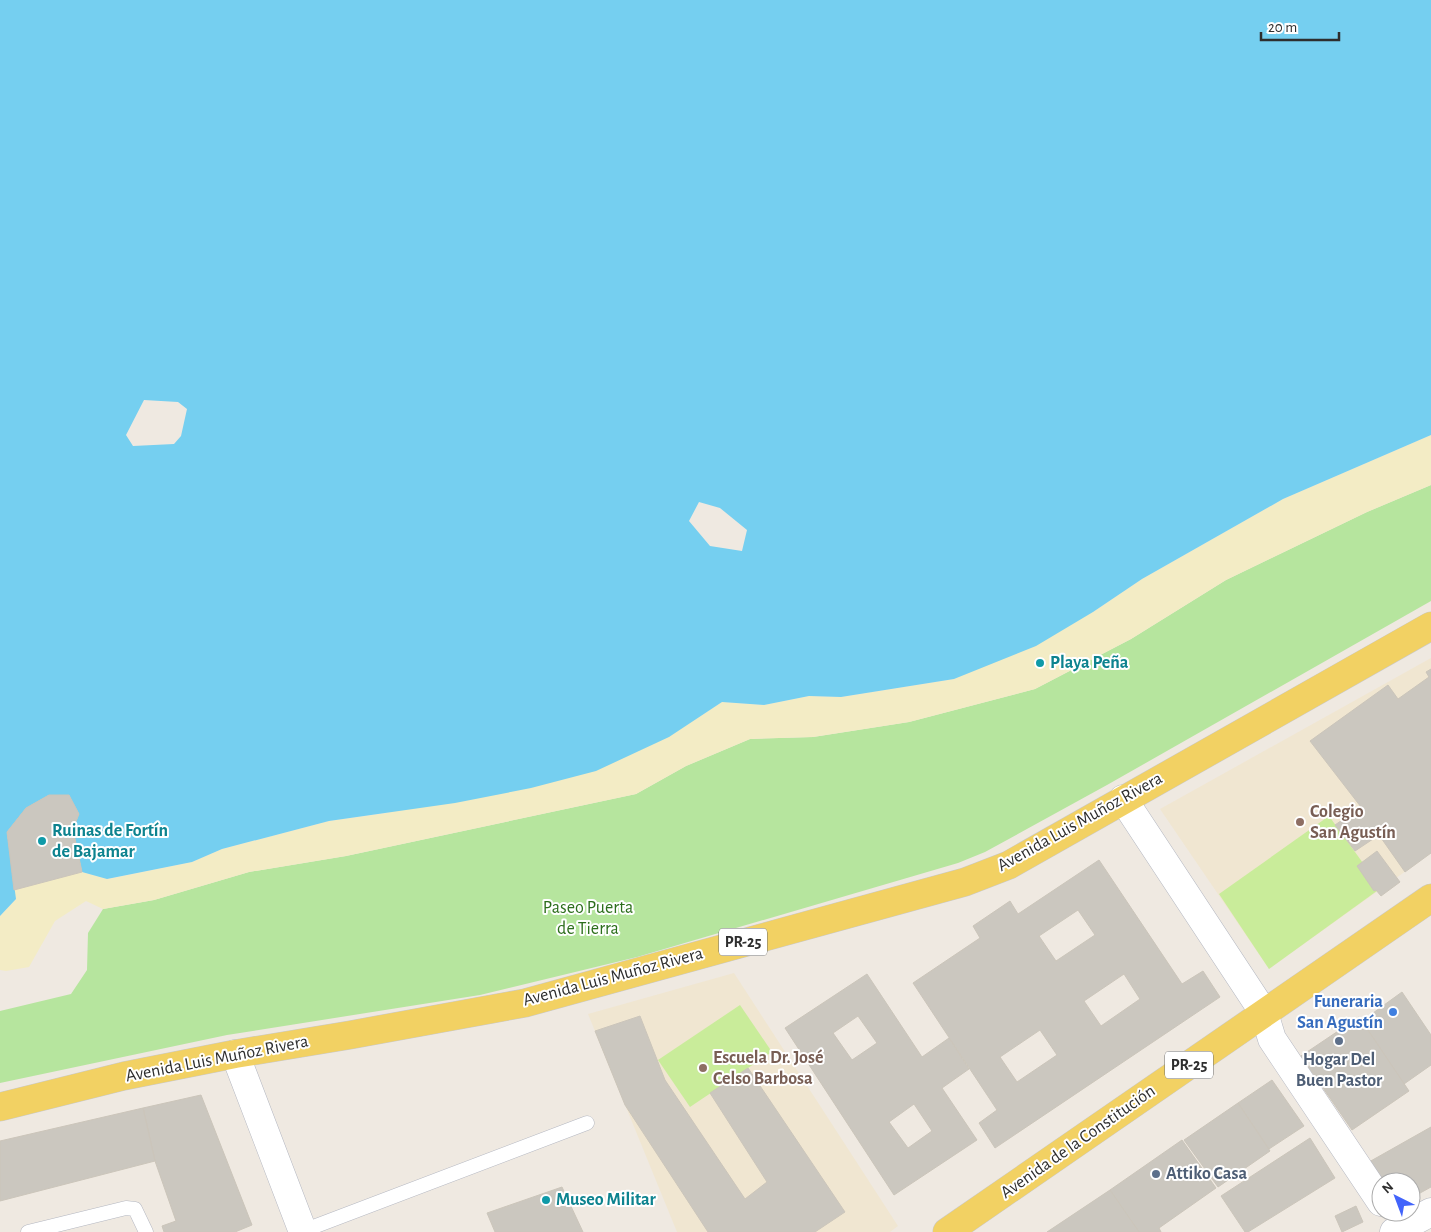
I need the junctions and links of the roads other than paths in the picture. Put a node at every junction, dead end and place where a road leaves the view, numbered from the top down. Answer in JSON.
{"nodes":[{"id":1,"x":1431,"y":626,"type":"edge"},
{"id":2,"x":1123,"y":799,"type":"junction"},
{"id":3,"x":1431,"y":898,"type":"edge"},
{"id":4,"x":1264,"y":1013,"type":"junction"},
{"id":5,"x":235,"y":1054,"type":"junction"},
{"id":6,"x":0,"y":1107,"type":"edge"},
{"id":7,"x":586,"y":1122,"type":"dead end"},
{"id":8,"x":1371,"y":1187,"type":"edge"},
{"id":9,"x":1431,"y":1212,"type":"edge"},
{"id":10,"x":1395,"y":1226,"type":"edge"},
{"id":11,"x":28,"y":1232,"type":"edge"},
{"id":12,"x":146,"y":1232,"type":"edge"},
{"id":13,"x":302,"y":1232,"type":"edge"},
{"id":14,"x":947,"y":1232,"type":"edge"}],
"edges":[{"from":1,"to":2,"type":"main road","name":"Avenida Luis Muñoz Rivera","number":"PR-25"},
{"from":2,"to":4,"type":"street"},
{"from":2,"to":5,"type":"main road","name":"Avenida Luis Muñoz Rivera","number":"PR-25"},
{"from":3,"to":4,"type":"main road","name":"Avenida de la Constitución","number":"PR-25"},
{"from":4,"to":8,"type":"street"},
{"from":4,"to":14,"type":"main road","name":"Avenida de la Constitución","number":"PR-25"},
{"from":5,"to":6,"type":"main road","name":"Avenida Luis Muñoz Rivera","number":"PR-25"},
{"from":5,"to":13,"type":"street"},
{"from":7,"to":13,"type":"lane"},
{"from":9,"to":10,"type":"street"},
{"from":11,"to":12,"type":"lane"}]}
